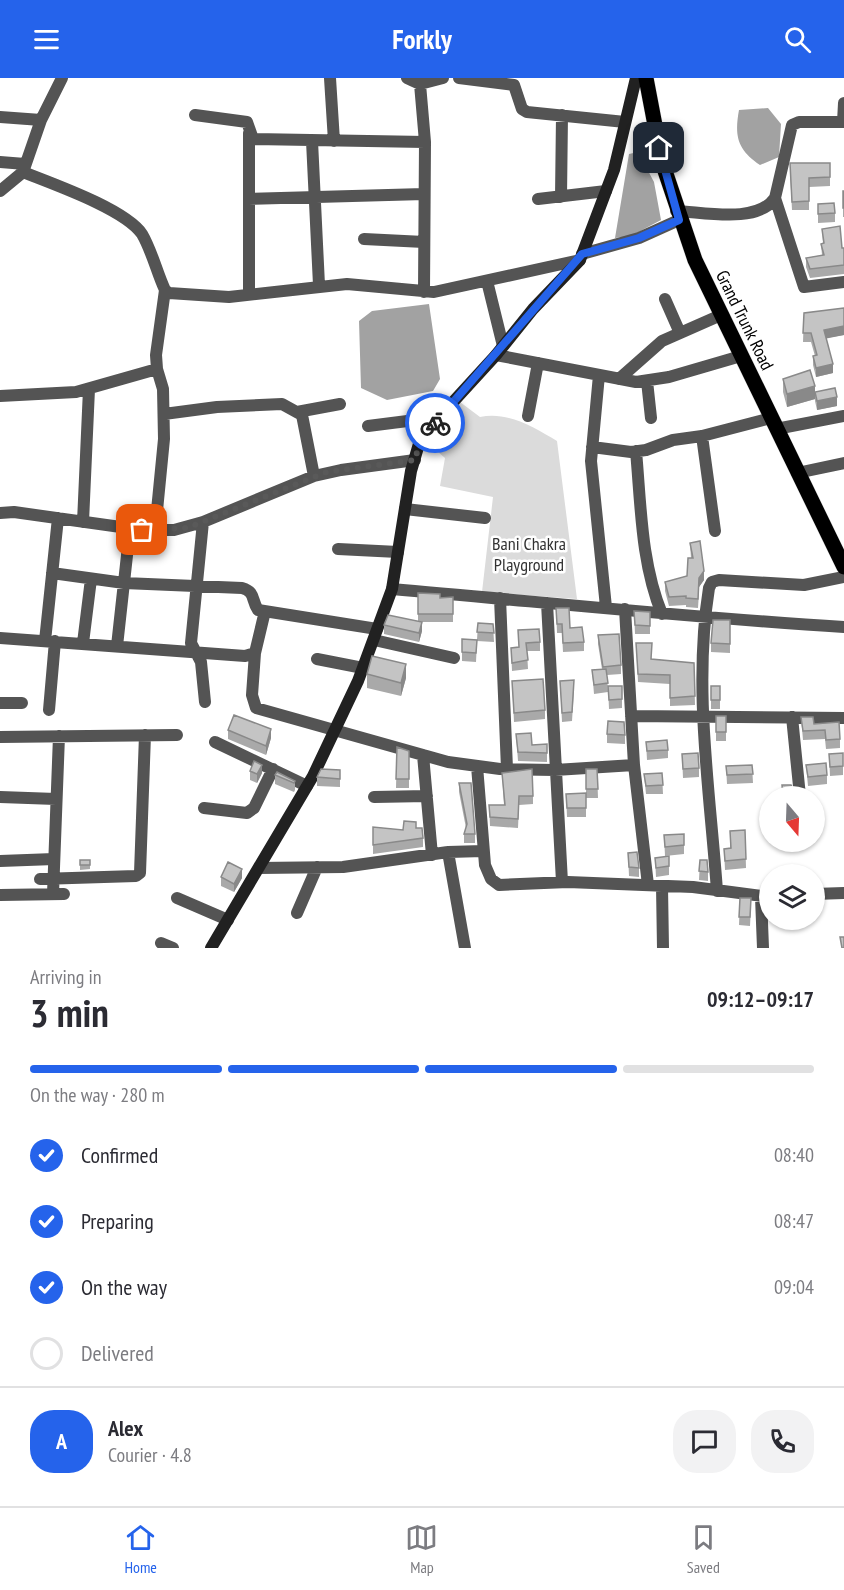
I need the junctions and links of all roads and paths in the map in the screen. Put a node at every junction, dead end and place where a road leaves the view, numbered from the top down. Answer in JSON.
{"nodes":[{"id":1,"x":62,"y":78,"type":"edge"},
{"id":2,"x":330,"y":78,"type":"edge"},
{"id":3,"x":407,"y":78,"type":"edge"},
{"id":4,"x":443,"y":78,"type":"edge"},
{"id":5,"x":459,"y":78,"type":"edge"},
{"id":6,"x":517,"y":78,"type":"edge"},
{"id":7,"x":636,"y":78,"type":"edge"},
{"id":8,"x":646,"y":78,"type":"edge"},
{"id":9,"x":420,"y":84,"type":"junction"},
{"id":10,"x":517,"y":91,"type":"junction"},
{"id":11,"x":844,"y":103,"type":"edge"},
{"id":12,"x":195,"y":115,"type":"dead end"},
{"id":13,"x":562,"y":115,"type":"junction"},
{"id":14,"x":0,"y":117,"type":"edge"},
{"id":15,"x":40,"y":120,"type":"junction"},
{"id":16,"x":625,"y":122,"type":"junction"},
{"id":17,"x":844,"y":122,"type":"edge"},
{"id":18,"x":249,"y":134,"type":"junction"},
{"id":19,"x":312,"y":141,"type":"junction"},
{"id":20,"x":334,"y":141,"type":"junction"},
{"id":21,"x":425,"y":142,"type":"junction"},
{"id":22,"x":0,"y":162,"type":"edge"},
{"id":23,"x":24,"y":168,"type":"junction"},
{"id":24,"x":0,"y":191,"type":"edge"},
{"id":25,"x":606,"y":191,"type":"junction"},
{"id":26,"x":424,"y":194,"type":"junction"},
{"id":27,"x":314,"y":197,"type":"junction"},
{"id":28,"x":561,"y":197,"type":"junction"},
{"id":29,"x":775,"y":198,"type":"junction"},
{"id":30,"x":249,"y":199,"type":"junction"},
{"id":31,"x":538,"y":199,"type":"dead end"},
{"id":32,"x":678,"y":215,"type":"junction"},
{"id":33,"x":364,"y":239,"type":"dead end"},
{"id":34,"x":424,"y":242,"type":"junction"},
{"id":35,"x":581,"y":257,"type":"junction"},
{"id":36,"x":487,"y":281,"type":"junction"},
{"id":37,"x":844,"y":282,"type":"edge"},
{"id":38,"x":319,"y":285,"type":"junction"},
{"id":39,"x":165,"y":290,"type":"junction"},
{"id":40,"x":424,"y":292,"type":"junction"},
{"id":41,"x":249,"y":294,"type":"junction"},
{"id":42,"x":665,"y":299,"type":"dead end"},
{"id":43,"x":720,"y":315,"type":"junction"},
{"id":44,"x":680,"y":333,"type":"junction"},
{"id":45,"x":500,"y":350,"type":"junction"},
{"id":46,"x":741,"y":356,"type":"junction"},
{"id":47,"x":538,"y":363,"type":"junction"},
{"id":48,"x":157,"y":369,"type":"junction"},
{"id":49,"x":599,"y":375,"type":"junction"},
{"id":50,"x":619,"y":379,"type":"junction"},
{"id":51,"x":647,"y":381,"type":"junction"},
{"id":52,"x":89,"y":389,"type":"junction"},
{"id":53,"x":0,"y":396,"type":"edge"},
{"id":54,"x":340,"y":404,"type":"dead end"},
{"id":55,"x":297,"y":412,"type":"junction"},
{"id":56,"x":164,"y":414,"type":"junction"},
{"id":57,"x":528,"y":416,"type":"dead end"},
{"id":58,"x":844,"y":416,"type":"edge"},
{"id":59,"x":439,"y":417,"type":"junction"},
{"id":60,"x":651,"y":418,"type":"dead end"},
{"id":61,"x":773,"y":423,"type":"junction"},
{"id":62,"x":368,"y":426,"type":"dead end"},
{"id":63,"x":702,"y":436,"type":"junction"},
{"id":64,"x":592,"y":447,"type":"junction"},
{"id":65,"x":636,"y":451,"type":"junction"},
{"id":66,"x":415,"y":460,"type":"junction"},
{"id":67,"x":844,"y":463,"type":"edge"},
{"id":68,"x":798,"y":473,"type":"junction"},
{"id":69,"x":314,"y":476,"type":"junction"},
{"id":70,"x":405,"y":509,"type":"junction"},
{"id":71,"x":0,"y":513,"type":"edge"},
{"id":72,"x":58,"y":518,"type":"junction"},
{"id":73,"x":485,"y":518,"type":"dead end"},
{"id":74,"x":83,"y":522,"type":"junction"},
{"id":75,"x":203,"y":522,"type":"junction"},
{"id":76,"x":130,"y":528,"type":"junction"},
{"id":77,"x":155,"y":531,"type":"junction"},
{"id":78,"x":715,"y":531,"type":"dead end"},
{"id":79,"x":338,"y":549,"type":"dead end"},
{"id":80,"x":398,"y":552,"type":"junction"},
{"id":81,"x":844,"y":567,"type":"edge"},
{"id":82,"x":52,"y":573,"type":"junction"},
{"id":83,"x":844,"y":577,"type":"edge"},
{"id":84,"x":91,"y":579,"type":"junction"},
{"id":85,"x":124,"y":583,"type":"junction"},
{"id":86,"x":196,"y":587,"type":"junction"},
{"id":87,"x":392,"y":589,"type":"junction"},
{"id":88,"x":500,"y":598,"type":"junction"},
{"id":89,"x":547,"y":603,"type":"junction"},
{"id":90,"x":606,"y":607,"type":"junction"},
{"id":91,"x":625,"y":609,"type":"junction"},
{"id":92,"x":264,"y":611,"type":"junction"},
{"id":93,"x":662,"y":614,"type":"junction"},
{"id":94,"x":704,"y":619,"type":"junction"},
{"id":95,"x":844,"y":627,"type":"edge"},
{"id":96,"x":376,"y":634,"type":"junction"},
{"id":97,"x":0,"y":638,"type":"edge"},
{"id":98,"x":50,"y":641,"type":"junction"},
{"id":99,"x":83,"y":643,"type":"junction"},
{"id":100,"x":117,"y":646,"type":"junction"},
{"id":101,"x":194,"y":651,"type":"junction"},
{"id":102,"x":255,"y":653,"type":"junction"},
{"id":103,"x":317,"y":658,"type":"dead end"},
{"id":104,"x":454,"y":658,"type":"dead end"},
{"id":105,"x":363,"y":668,"type":"junction"},
{"id":106,"x":206,"y":702,"type":"dead end"},
{"id":107,"x":0,"y":703,"type":"edge"},
{"id":108,"x":22,"y":703,"type":"dead end"},
{"id":109,"x":49,"y":710,"type":"dead end"},
{"id":110,"x":631,"y":716,"type":"junction"},
{"id":111,"x":703,"y":716,"type":"junction"},
{"id":112,"x":792,"y":717,"type":"junction"},
{"id":113,"x":844,"y":718,"type":"edge"},
{"id":114,"x":334,"y":732,"type":"junction"},
{"id":115,"x":145,"y":735,"type":"junction"},
{"id":116,"x":177,"y":735,"type":"dead end"},
{"id":117,"x":58,"y":736,"type":"junction"},
{"id":118,"x":0,"y":737,"type":"edge"},
{"id":119,"x":215,"y":742,"type":"dead end"},
{"id":120,"x":423,"y":755,"type":"junction"},
{"id":121,"x":634,"y":765,"type":"junction"},
{"id":122,"x":477,"y":766,"type":"junction"},
{"id":123,"x":273,"y":769,"type":"junction"},
{"id":124,"x":507,"y":769,"type":"junction"},
{"id":125,"x":555,"y":770,"type":"junction"},
{"id":126,"x":307,"y":786,"type":"junction"},
{"id":127,"x":799,"y":786,"type":"edge"},
{"id":128,"x":374,"y":796,"type":"dead end"},
{"id":129,"x":427,"y":796,"type":"junction"},
{"id":130,"x":0,"y":797,"type":"edge"},
{"id":131,"x":57,"y":799,"type":"junction"},
{"id":132,"x":204,"y":808,"type":"dead end"},
{"id":133,"x":483,"y":851,"type":"junction"},
{"id":134,"x":448,"y":852,"type":"junction"},
{"id":135,"x":432,"y":855,"type":"junction"},
{"id":136,"x":54,"y":859,"type":"junction"},
{"id":137,"x":0,"y":861,"type":"edge"},
{"id":138,"x":317,"y":867,"type":"junction"},
{"id":139,"x":259,"y":868,"type":"junction"},
{"id":140,"x":40,"y":879,"type":"dead end"},
{"id":141,"x":54,"y":880,"type":"junction"},
{"id":142,"x":562,"y":882,"type":"junction"},
{"id":143,"x":648,"y":885,"type":"junction"},
{"id":144,"x":663,"y":886,"type":"junction"},
{"id":145,"x":717,"y":891,"type":"junction"},
{"id":146,"x":844,"y":893,"type":"edge"},
{"id":147,"x":825,"y":894,"type":"edge"},
{"id":148,"x":0,"y":895,"type":"edge"},
{"id":149,"x":759,"y":896,"type":"edge"},
{"id":150,"x":177,"y":898,"type":"dead end"},
{"id":151,"x":297,"y":913,"type":"dead end"},
{"id":152,"x":228,"y":920,"type":"junction"},
{"id":153,"x":764,"y":930,"type":"edge"},
{"id":154,"x":161,"y":943,"type":"dead end"},
{"id":155,"x":173,"y":948,"type":"edge"},
{"id":156,"x":211,"y":948,"type":"edge"},
{"id":157,"x":465,"y":948,"type":"edge"},
{"id":158,"x":663,"y":948,"type":"edge"},
{"id":159,"x":763,"y":948,"type":"edge"}],
"edges":[{"from":1,"to":15,"type":"street"},
{"from":2,"to":20,"type":"street"},
{"from":3,"to":9,"type":"street"},
{"from":4,"to":9,"type":"street"},
{"from":5,"to":10,"type":"street"},
{"from":6,"to":10,"type":"street"},
{"from":7,"to":16,"type":"street"},
{"from":8,"to":32,"type":"main road","name":"Grand Trunk Road"},
{"from":9,"to":21,"type":"street"},
{"from":10,"to":13,"type":"street"},
{"from":11,"to":17,"type":"street"},
{"from":12,"to":18,"type":"street"},
{"from":13,"to":16,"type":"street"},
{"from":13,"to":28,"type":"street"},
{"from":14,"to":15,"type":"street"},
{"from":15,"to":23,"type":"street"},
{"from":16,"to":25,"type":"street"},
{"from":17,"to":29,"type":"street"},
{"from":18,"to":19,"type":"street"},
{"from":18,"to":30,"type":"street"},
{"from":19,"to":20,"type":"street"},
{"from":19,"to":27,"type":"street"},
{"from":20,"to":21,"type":"street"},
{"from":21,"to":26,"type":"street"},
{"from":22,"to":23,"type":"street"},
{"from":23,"to":24,"type":"street"},
{"from":23,"to":39,"type":"street"},
{"from":25,"to":28,"type":"street"},
{"from":25,"to":35,"type":"street"},
{"from":26,"to":27,"type":"street"},
{"from":26,"to":34,"type":"street"},
{"from":27,"to":30,"type":"street"},
{"from":27,"to":38,"type":"street"},
{"from":28,"to":31,"type":"street"},
{"from":29,"to":32,"type":"street"},
{"from":29,"to":37,"type":"street"},
{"from":30,"to":41,"type":"street"},
{"from":32,"to":35,"type":"street"},
{"from":32,"to":43,"type":"main road","name":"Grand Trunk Road"},
{"from":33,"to":34,"type":"street"},
{"from":34,"to":40,"type":"street"},
{"from":35,"to":36,"type":"street"},
{"from":35,"to":45,"type":"street"},
{"from":36,"to":40,"type":"street"},
{"from":36,"to":45,"type":"street"},
{"from":38,"to":40,"type":"street"},
{"from":38,"to":41,"type":"street"},
{"from":39,"to":41,"type":"street"},
{"from":39,"to":48,"type":"street"},
{"from":42,"to":44,"type":"street"},
{"from":43,"to":44,"type":"street"},
{"from":43,"to":46,"type":"main road","name":"Grand Trunk Road"},
{"from":44,"to":50,"type":"street"},
{"from":45,"to":47,"type":"street"},
{"from":45,"to":59,"type":"street"},
{"from":46,"to":51,"type":"street"},
{"from":46,"to":61,"type":"main road","name":"Grand Trunk Road"},
{"from":47,"to":49,"type":"street"},
{"from":47,"to":57,"type":"street"},
{"from":48,"to":52,"type":"street"},
{"from":48,"to":56,"type":"street"},
{"from":49,"to":50,"type":"street"},
{"from":49,"to":64,"type":"street"},
{"from":50,"to":51,"type":"street"},
{"from":51,"to":60,"type":"street"},
{"from":52,"to":53,"type":"street"},
{"from":52,"to":74,"type":"street"},
{"from":54,"to":55,"type":"street"},
{"from":55,"to":56,"type":"street"},
{"from":55,"to":69,"type":"street"},
{"from":56,"to":77,"type":"street"},
{"from":58,"to":61,"type":"street"},
{"from":59,"to":62,"type":"street"},
{"from":59,"to":66,"type":"street"},
{"from":61,"to":63,"type":"street"},
{"from":61,"to":68,"type":"main road","name":"Grand Trunk Road"},
{"from":63,"to":65,"type":"street"},
{"from":63,"to":78,"type":"street"},
{"from":64,"to":65,"type":"street"},
{"from":64,"to":90,"type":"street"},
{"from":65,"to":93,"type":"street"},
{"from":66,"to":69,"type":"street"},
{"from":66,"to":70,"type":"street"},
{"from":67,"to":68,"type":"street"},
{"from":68,"to":81,"type":"main road","name":"Grand Trunk Road"},
{"from":69,"to":75,"type":"street"},
{"from":70,"to":73,"type":"street"},
{"from":70,"to":80,"type":"street"},
{"from":71,"to":72,"type":"street"},
{"from":72,"to":74,"type":"street"},
{"from":72,"to":82,"type":"street"},
{"from":74,"to":76,"type":"street"},
{"from":75,"to":77,"type":"street"},
{"from":75,"to":86,"type":"street"},
{"from":76,"to":77,"type":"street"},
{"from":76,"to":85,"type":"street"},
{"from":79,"to":80,"type":"street"},
{"from":80,"to":87,"type":"street"},
{"from":82,"to":84,"type":"street"},
{"from":82,"to":98,"type":"street"},
{"from":83,"to":94,"type":"street"},
{"from":84,"to":85,"type":"street"},
{"from":84,"to":99,"type":"street"},
{"from":85,"to":86,"type":"street"},
{"from":85,"to":100,"type":"street"},
{"from":86,"to":92,"type":"street"},
{"from":86,"to":101,"type":"street"},
{"from":87,"to":88,"type":"street"},
{"from":87,"to":96,"type":"street"},
{"from":88,"to":89,"type":"street"},
{"from":88,"to":124,"type":"street"},
{"from":89,"to":90,"type":"street"},
{"from":89,"to":125,"type":"street"},
{"from":90,"to":91,"type":"street"},
{"from":91,"to":93,"type":"street"},
{"from":91,"to":110,"type":"street"},
{"from":92,"to":96,"type":"street"},
{"from":92,"to":102,"type":"street"},
{"from":93,"to":94,"type":"street"},
{"from":94,"to":95,"type":"street"},
{"from":94,"to":111,"type":"street"},
{"from":96,"to":104,"type":"street"},
{"from":96,"to":105,"type":"street"},
{"from":97,"to":98,"type":"street"},
{"from":98,"to":99,"type":"street"},
{"from":98,"to":109,"type":"street"},
{"from":99,"to":100,"type":"street"},
{"from":100,"to":101,"type":"street"},
{"from":101,"to":102,"type":"street"},
{"from":101,"to":106,"type":"street"},
{"from":102,"to":114,"type":"street"},
{"from":103,"to":105,"type":"street"},
{"from":105,"to":114,"type":"street"},
{"from":107,"to":108,"type":"street"},
{"from":110,"to":111,"type":"street"},
{"from":110,"to":121,"type":"street"},
{"from":111,"to":112,"type":"street"},
{"from":111,"to":145,"type":"street"},
{"from":112,"to":113,"type":"street"},
{"from":112,"to":127,"type":"street"},
{"from":114,"to":120,"type":"street"},
{"from":114,"to":126,"type":"street"},
{"from":115,"to":116,"type":"street"},
{"from":115,"to":117,"type":"street"},
{"from":115,"to":141,"type":"street"},
{"from":117,"to":118,"type":"street"},
{"from":117,"to":131,"type":"street"},
{"from":119,"to":123,"type":"street"},
{"from":120,"to":122,"type":"street"},
{"from":120,"to":129,"type":"street"},
{"from":121,"to":125,"type":"street"},
{"from":121,"to":143,"type":"street"},
{"from":122,"to":124,"type":"street"},
{"from":122,"to":133,"type":"street"},
{"from":123,"to":126,"type":"street"},
{"from":123,"to":132,"type":"street"},
{"from":124,"to":125,"type":"street"},
{"from":125,"to":142,"type":"street"},
{"from":126,"to":139,"type":"street"},
{"from":128,"to":129,"type":"street"},
{"from":129,"to":135,"type":"street"},
{"from":130,"to":131,"type":"street"},
{"from":131,"to":136,"type":"street"},
{"from":133,"to":134,"type":"street"},
{"from":133,"to":142,"type":"street"},
{"from":134,"to":135,"type":"street"},
{"from":134,"to":157,"type":"street"},
{"from":135,"to":138,"type":"street"},
{"from":136,"to":137,"type":"street"},
{"from":136,"to":141,"type":"street"},
{"from":138,"to":139,"type":"street"},
{"from":138,"to":151,"type":"street"},
{"from":139,"to":152,"type":"street"},
{"from":140,"to":141,"type":"street"},
{"from":141,"to":148,"type":"street"},
{"from":142,"to":143,"type":"street"},
{"from":143,"to":144,"type":"street"},
{"from":144,"to":145,"type":"street"},
{"from":144,"to":158,"type":"street"},
{"from":145,"to":149,"type":"street"},
{"from":146,"to":147,"type":"street"},
{"from":150,"to":152,"type":"street"},
{"from":152,"to":156,"type":"street"},
{"from":153,"to":159,"type":"street"},
{"from":154,"to":155,"type":"street"}]}
